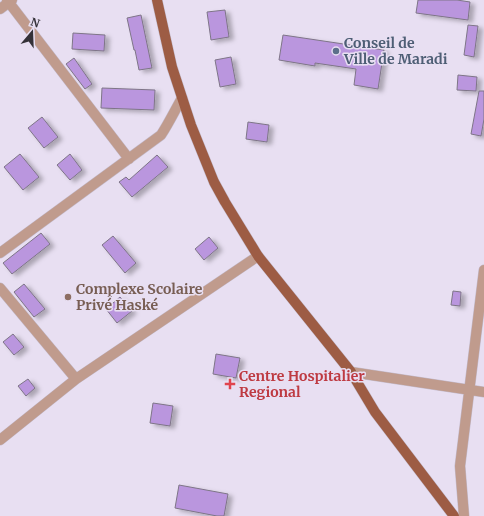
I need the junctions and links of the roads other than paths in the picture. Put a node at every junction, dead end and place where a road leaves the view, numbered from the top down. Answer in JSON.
{"nodes":[{"id":1,"x":157,"y":0,"type":"edge"},
{"id":2,"x":7,"y":3,"type":"edge"},
{"id":3,"x":182,"y":98,"type":"junction"},
{"id":4,"x":129,"y":159,"type":"junction"},
{"id":5,"x":0,"y":253,"type":"edge"},
{"id":6,"x":258,"y":256,"type":"junction"},
{"id":7,"x":484,"y":270,"type":"edge"},
{"id":8,"x":0,"y":288,"type":"edge"},
{"id":9,"x":351,"y":372,"type":"junction"},
{"id":10,"x":76,"y":379,"type":"junction"},
{"id":11,"x":469,"y":390,"type":"junction"},
{"id":12,"x":484,"y":392,"type":"edge"},
{"id":13,"x":0,"y":440,"type":"edge"},
{"id":14,"x":454,"y":516,"type":"edge"},
{"id":15,"x":464,"y":516,"type":"edge"}],
"edges":[{"from":1,"to":3,"type":"main road"},
{"from":2,"to":4,"type":"street"},
{"from":3,"to":4,"type":"street"},
{"from":3,"to":6,"type":"main road"},
{"from":4,"to":5,"type":"street"},
{"from":6,"to":9,"type":"main road"},
{"from":6,"to":10,"type":"street"},
{"from":7,"to":11,"type":"street"},
{"from":8,"to":10,"type":"street"},
{"from":9,"to":11,"type":"street"},
{"from":9,"to":14,"type":"main road"},
{"from":10,"to":13,"type":"street"},
{"from":11,"to":12,"type":"street"},
{"from":11,"to":15,"type":"street"}]}
